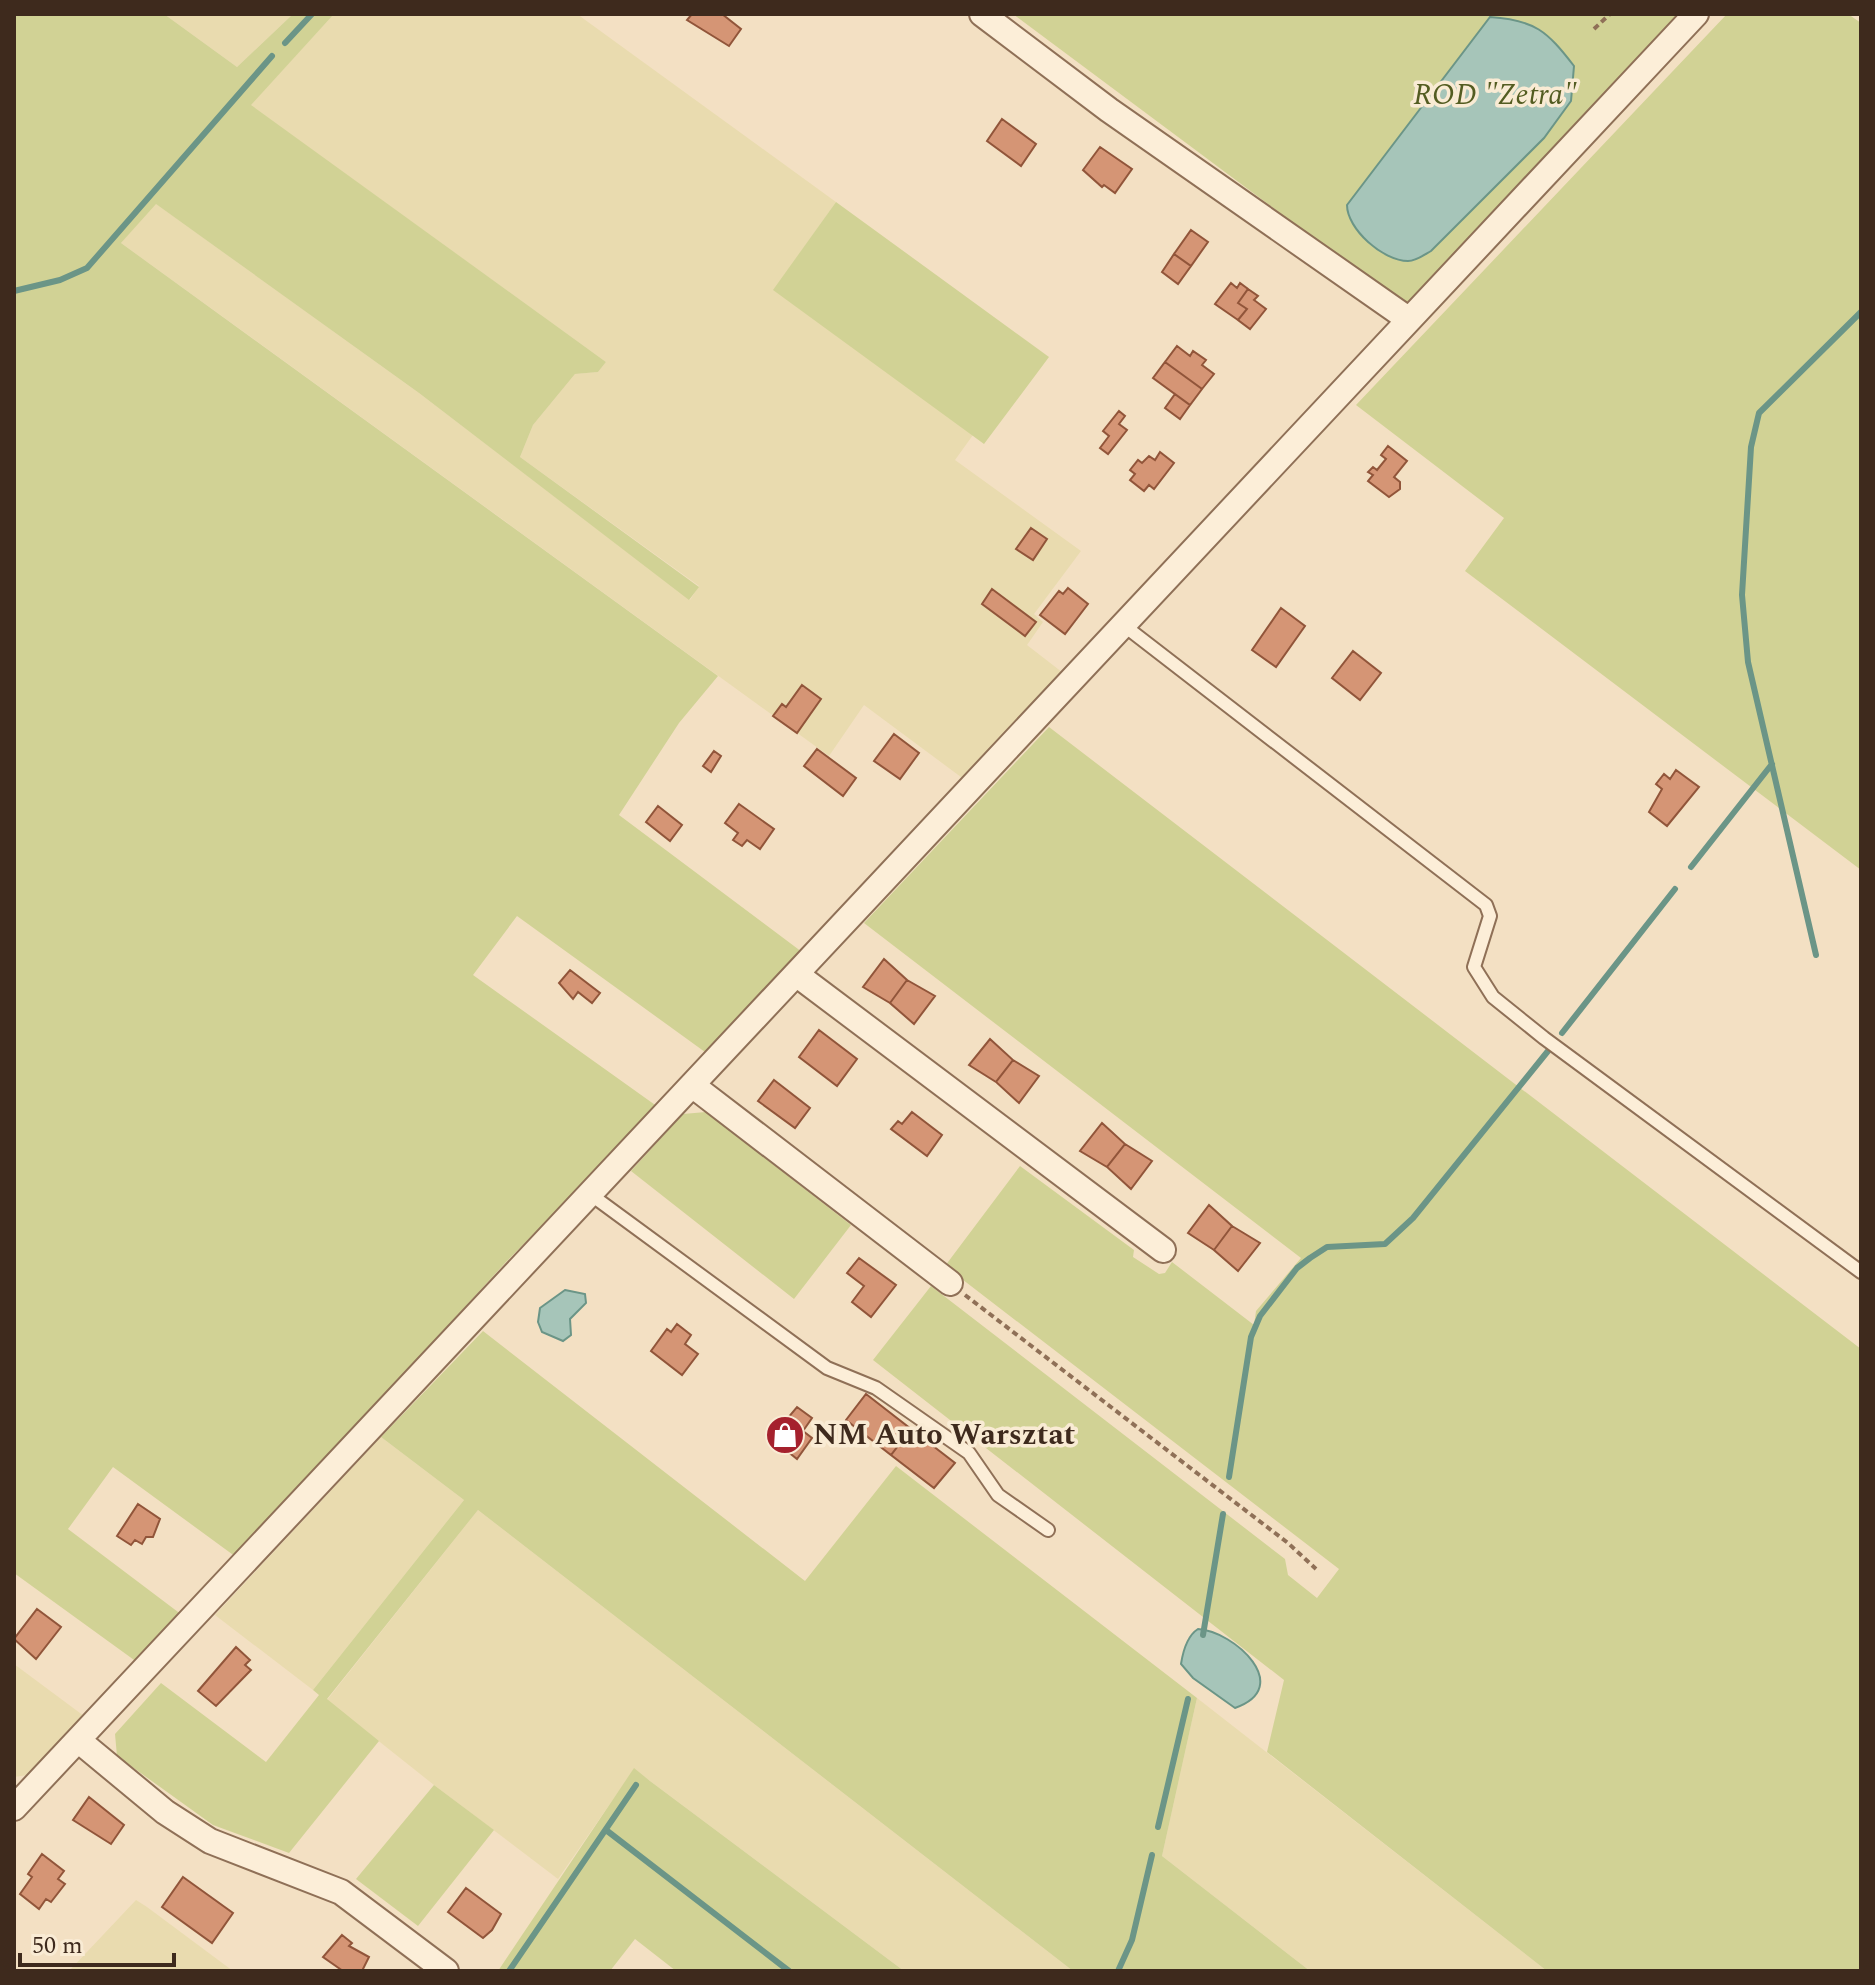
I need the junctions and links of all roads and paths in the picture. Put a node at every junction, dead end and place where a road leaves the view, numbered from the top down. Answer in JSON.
{"nodes":[{"id":1,"x":982,"y":14,"type":"edge"},
{"id":2,"x":1610,"y":14,"type":"edge"},
{"id":3,"x":1696,"y":14,"type":"edge"},
{"id":4,"x":1594,"y":29,"type":"dead end"},
{"id":5,"x":1408,"y":319,"type":"junction"},
{"id":6,"x":1122,"y":624,"type":"junction"},
{"id":7,"x":796,"y":974,"type":"junction"},
{"id":8,"x":692,"y":1085,"type":"junction"},
{"id":9,"x":590,"y":1194,"type":"junction"},
{"id":10,"x":1163,"y":1250,"type":"dead end"},
{"id":11,"x":1861,"y":1272,"type":"edge"},
{"id":12,"x":950,"y":1283,"type":"joint"},
{"id":13,"x":1048,"y":1530,"type":"dead end"},
{"id":14,"x":1316,"y":1569,"type":"dead end"},
{"id":15,"x":78,"y":1740,"type":"junction"},
{"id":16,"x":14,"y":1808,"type":"edge"},
{"id":17,"x":446,"y":1971,"type":"edge"}],
"edges":[{"from":1,"to":5,"type":"street"},
{"from":2,"to":4,"type":"path"},
{"from":3,"to":5,"type":"street"},
{"from":5,"to":6,"type":"street"},
{"from":6,"to":7,"type":"street"},
{"from":6,"to":11,"type":"lane"},
{"from":7,"to":8,"type":"street"},
{"from":7,"to":10,"type":"street"},
{"from":8,"to":9,"type":"street"},
{"from":8,"to":12,"type":"street"},
{"from":9,"to":13,"type":"lane"},
{"from":9,"to":15,"type":"street"},
{"from":12,"to":14,"type":"path"},
{"from":15,"to":16,"type":"street"},
{"from":15,"to":17,"type":"street"}]}
